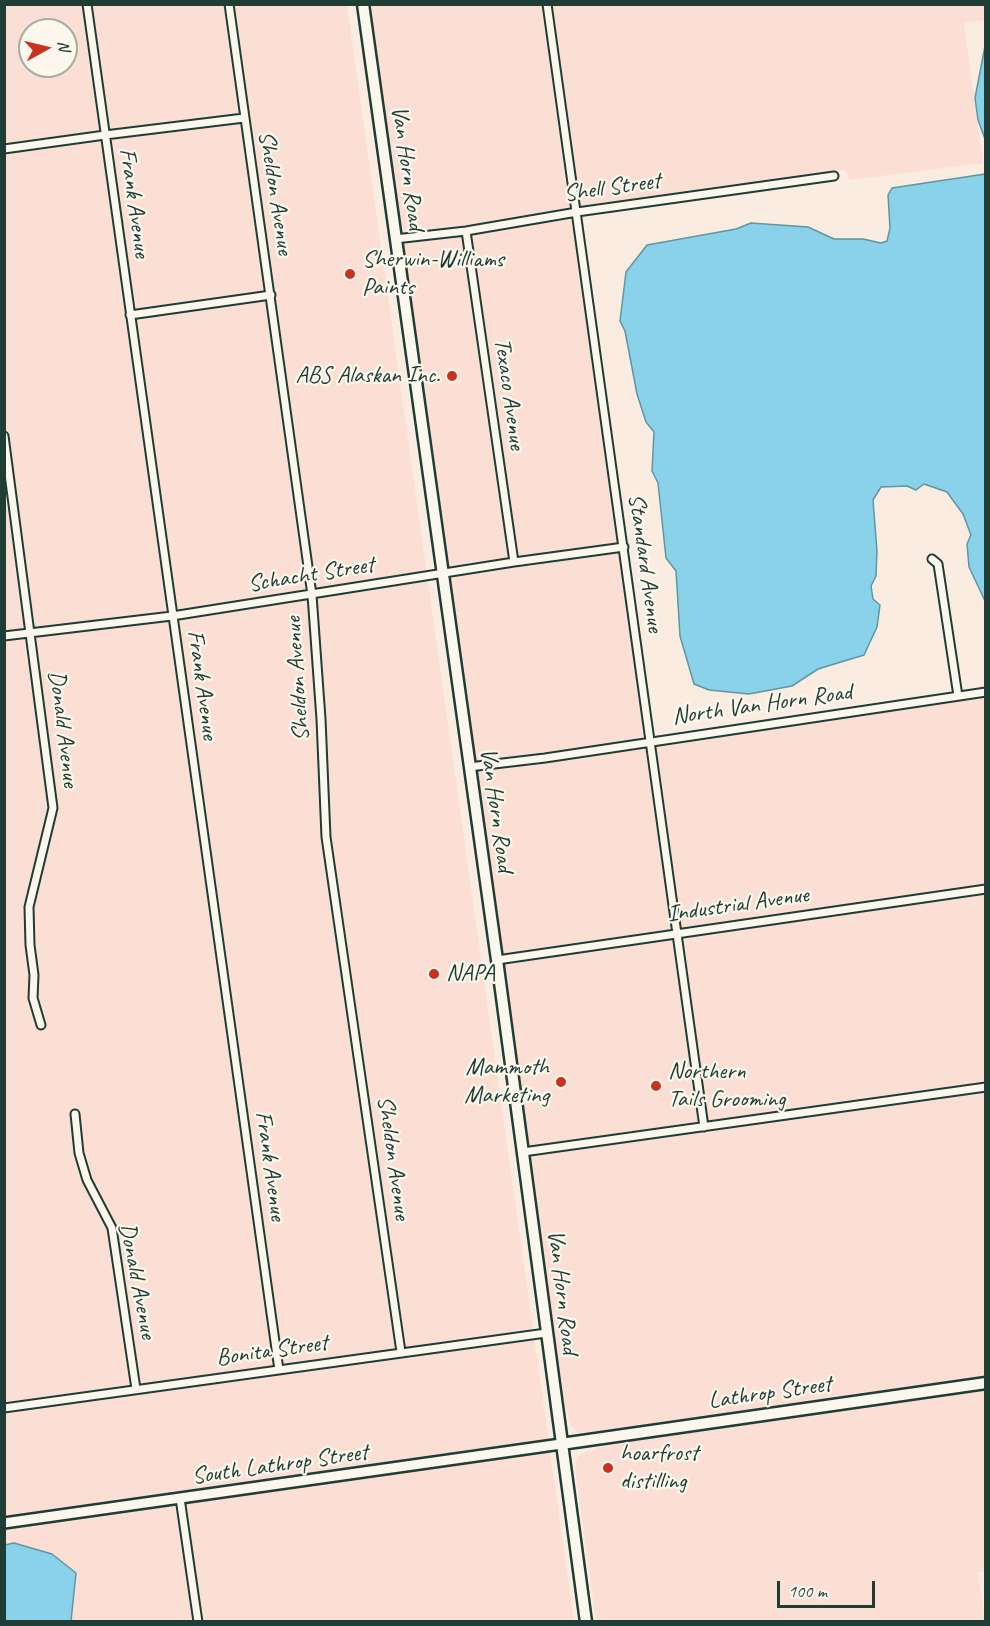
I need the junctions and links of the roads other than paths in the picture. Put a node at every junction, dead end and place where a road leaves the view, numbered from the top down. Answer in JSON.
{"nodes":[{"id":1,"x":87,"y":4,"type":"edge"},
{"id":2,"x":229,"y":4,"type":"edge"},
{"id":3,"x":363,"y":4,"type":"edge"},
{"id":4,"x":547,"y":4,"type":"edge"},
{"id":5,"x":244,"y":118,"type":"junction"},
{"id":6,"x":105,"y":135,"type":"junction"},
{"id":7,"x":4,"y":149,"type":"edge"},
{"id":8,"x":834,"y":176,"type":"dead end"},
{"id":9,"x":577,"y":212,"type":"junction"},
{"id":10,"x":466,"y":231,"type":"junction"},
{"id":11,"x":395,"y":239,"type":"junction"},
{"id":12,"x":271,"y":295,"type":"junction"},
{"id":13,"x":130,"y":315,"type":"junction"},
{"id":14,"x":4,"y":436,"type":"edge"},
{"id":15,"x":624,"y":547,"type":"junction"},
{"id":16,"x":932,"y":559,"type":"dead end"},
{"id":17,"x":513,"y":562,"type":"junction"},
{"id":18,"x":442,"y":573,"type":"junction"},
{"id":19,"x":312,"y":596,"type":"junction"},
{"id":20,"x":172,"y":616,"type":"junction"},
{"id":21,"x":31,"y":632,"type":"junction"},
{"id":22,"x":4,"y":636,"type":"edge"},
{"id":23,"x":986,"y":692,"type":"edge"},
{"id":24,"x":958,"y":696,"type":"junction"},
{"id":25,"x":651,"y":741,"type":"junction"},
{"id":26,"x":469,"y":767,"type":"junction"},
{"id":27,"x":986,"y":890,"type":"edge"},
{"id":28,"x":677,"y":934,"type":"junction"},
{"id":29,"x":496,"y":960,"type":"junction"},
{"id":30,"x":41,"y":1025,"type":"dead end"},
{"id":31,"x":986,"y":1087,"type":"edge"},
{"id":32,"x":75,"y":1114,"type":"dead end"},
{"id":33,"x":704,"y":1127,"type":"junction"},
{"id":34,"x":523,"y":1152,"type":"junction"},
{"id":35,"x":546,"y":1333,"type":"junction"},
{"id":36,"x":401,"y":1352,"type":"junction"},
{"id":37,"x":279,"y":1370,"type":"junction"},
{"id":38,"x":986,"y":1383,"type":"edge"},
{"id":39,"x":136,"y":1389,"type":"junction"},
{"id":40,"x":4,"y":1408,"type":"edge"},
{"id":41,"x":561,"y":1444,"type":"junction"},
{"id":42,"x":180,"y":1498,"type":"junction"},
{"id":43,"x":4,"y":1522,"type":"edge"},
{"id":44,"x":198,"y":1622,"type":"edge"},
{"id":45,"x":586,"y":1622,"type":"edge"}],
"edges":[{"from":1,"to":6,"type":"street","name":"Frank Avenue"},
{"from":2,"to":5,"type":"street","name":"Sheldon Avenue"},
{"from":3,"to":11,"type":"main road","name":"Van Horn Road"},
{"from":4,"to":9,"type":"street","name":"Standard Avenue"},
{"from":5,"to":6,"type":"street"},
{"from":5,"to":12,"type":"street","name":"Sheldon Avenue"},
{"from":6,"to":7,"type":"street"},
{"from":6,"to":13,"type":"street","name":"Frank Avenue"},
{"from":8,"to":9,"type":"street","name":"Shell Street"},
{"from":9,"to":10,"type":"street","name":"Shell Street"},
{"from":9,"to":15,"type":"street","name":"Standard Avenue"},
{"from":10,"to":11,"type":"street","name":"Shell Street"},
{"from":10,"to":17,"type":"street","name":"Texaco Avenue"},
{"from":11,"to":18,"type":"main road","name":"Van Horn Road"},
{"from":12,"to":13,"type":"street"},
{"from":12,"to":19,"type":"street","name":"Sheldon Avenue"},
{"from":13,"to":20,"type":"street","name":"Frank Avenue"},
{"from":14,"to":21,"type":"street","name":"Donald Avenue"},
{"from":15,"to":17,"type":"street","name":"Schacht Street"},
{"from":15,"to":25,"type":"street","name":"Standard Avenue"},
{"from":16,"to":24,"type":"street"},
{"from":17,"to":18,"type":"street","name":"Schacht Street"},
{"from":18,"to":19,"type":"street","name":"Schacht Street"},
{"from":18,"to":26,"type":"main road","name":"Van Horn Road"},
{"from":19,"to":20,"type":"street","name":"Schacht Street"},
{"from":19,"to":36,"type":"street","name":"Sheldon Avenue"},
{"from":20,"to":21,"type":"street","name":"Schacht Street"},
{"from":20,"to":37,"type":"street","name":"Frank Avenue"},
{"from":21,"to":22,"type":"street","name":"Schacht Street"},
{"from":21,"to":30,"type":"street","name":"Donald Avenue"},
{"from":23,"to":24,"type":"street","name":"North Van Horn Road"},
{"from":24,"to":25,"type":"street","name":"North Van Horn Road"},
{"from":25,"to":26,"type":"street","name":"North Van Horn Road"},
{"from":25,"to":28,"type":"street","name":"Standard Avenue"},
{"from":26,"to":29,"type":"main road","name":"Van Horn Road"},
{"from":27,"to":28,"type":"street","name":"Industrial Avenue"},
{"from":28,"to":29,"type":"street","name":"Industrial Avenue"},
{"from":28,"to":33,"type":"street","name":"Standard Avenue"},
{"from":29,"to":34,"type":"main road","name":"Van Horn Road"},
{"from":31,"to":33,"type":"street"},
{"from":32,"to":39,"type":"street","name":"Donald Avenue"},
{"from":33,"to":34,"type":"street"},
{"from":34,"to":35,"type":"main road","name":"Van Horn Road"},
{"from":35,"to":36,"type":"street","name":"Bonita Street"},
{"from":35,"to":41,"type":"main road","name":"Van Horn Road"},
{"from":36,"to":37,"type":"street","name":"Bonita Street"},
{"from":37,"to":39,"type":"street","name":"Bonita Street"},
{"from":38,"to":41,"type":"main road","name":"Lathrop Street"},
{"from":39,"to":40,"type":"street","name":"Bonita Street"},
{"from":41,"to":42,"type":"street","name":"South Lathrop Street"},
{"from":41,"to":45,"type":"main road","name":"Van Horn Road"},
{"from":42,"to":43,"type":"street","name":"South Lathrop Street"},
{"from":42,"to":44,"type":"street"}]}
